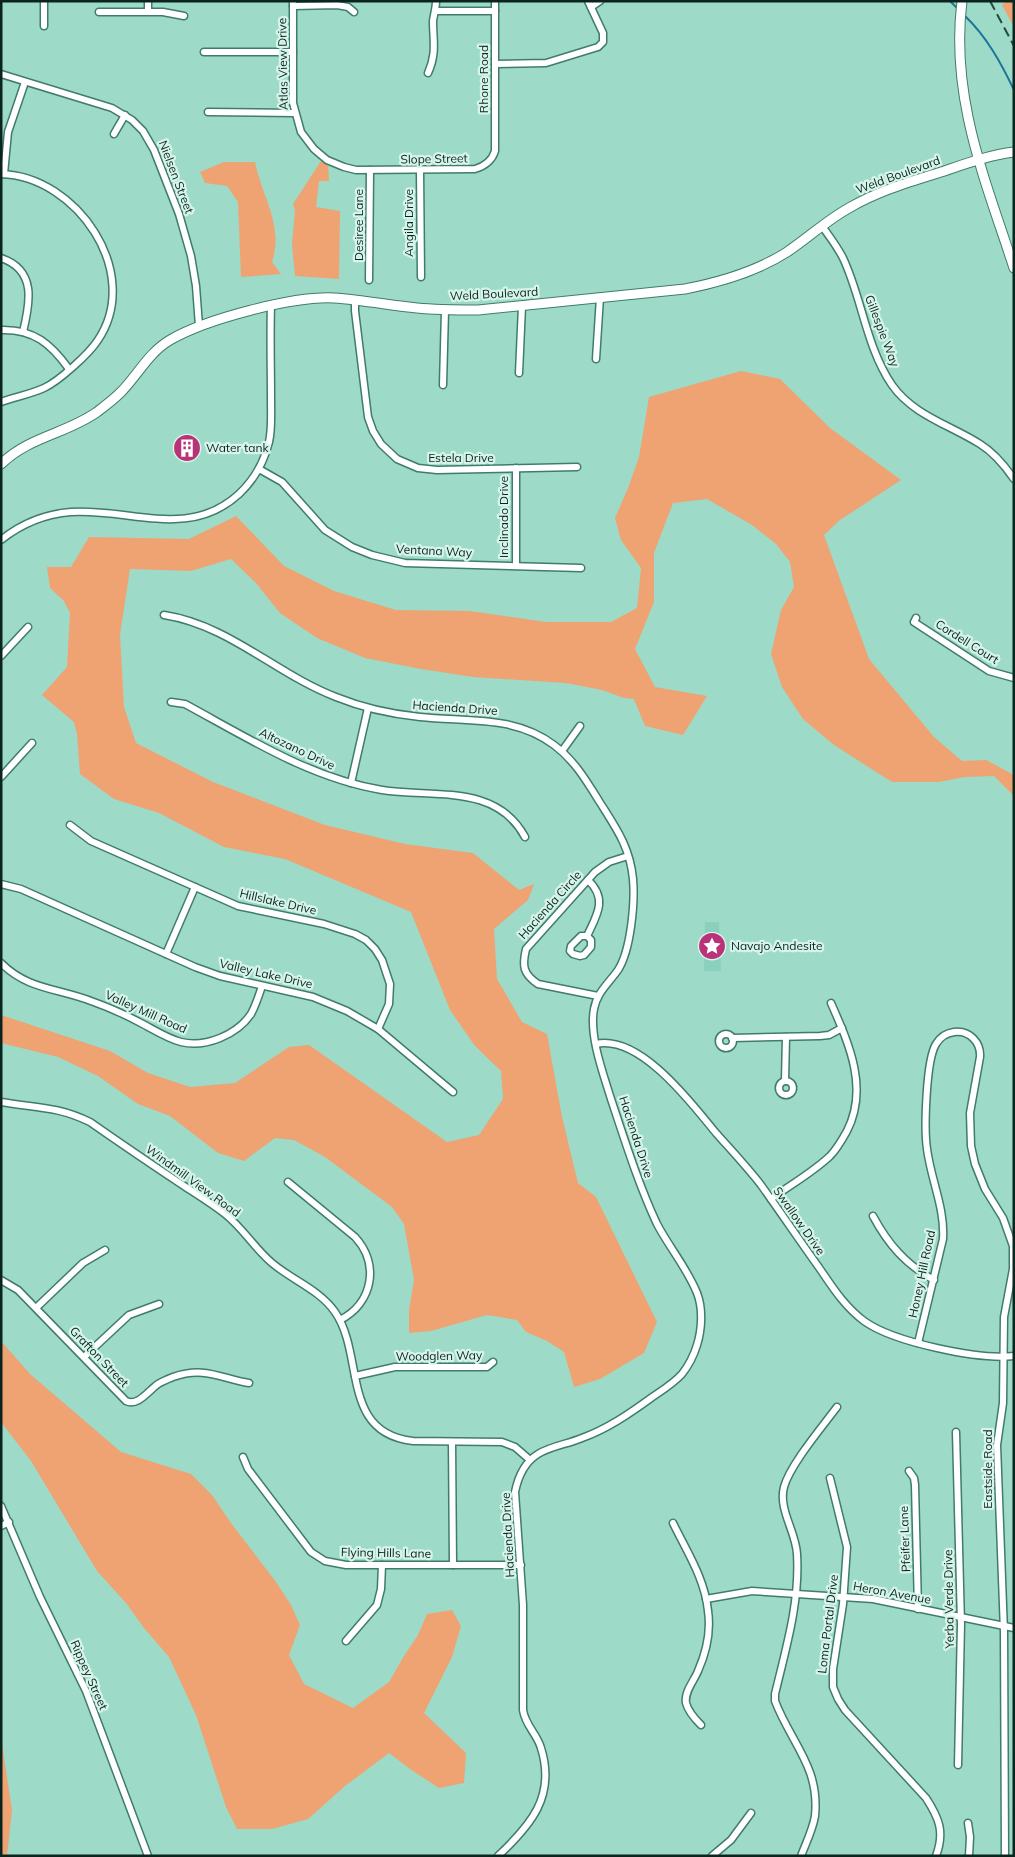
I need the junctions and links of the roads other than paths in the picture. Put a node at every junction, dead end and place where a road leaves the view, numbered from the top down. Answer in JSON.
{"nodes":[{"id":1,"x":44,"y":1,"type":"edge"},
{"id":2,"x":148,"y":1,"type":"edge"},
{"id":3,"x":436,"y":1,"type":"edge"},
{"id":4,"x":495,"y":1,"type":"edge"},
{"id":5,"x":600,"y":1,"type":"edge"},
{"id":6,"x":962,"y":1,"type":"edge"},
{"id":7,"x":294,"y":3,"type":"edge"},
{"id":8,"x":589,"y":4,"type":"edge"},
{"id":9,"x":148,"y":11,"type":"junction"},
{"id":10,"x":436,"y":11,"type":"junction"},
{"id":11,"x":99,"y":12,"type":"dead end"},
{"id":12,"x":354,"y":12,"type":"dead end"},
{"id":13,"x":495,"y":12,"type":"junction"},
{"id":14,"x":184,"y":16,"type":"dead end"},
{"id":15,"x":44,"y":26,"type":"dead end"},
{"id":16,"x":204,"y":52,"type":"dead end"},
{"id":17,"x":294,"y":52,"type":"junction"},
{"id":18,"x":495,"y":64,"type":"junction"},
{"id":19,"x":428,"y":73,"type":"dead end"},
{"id":20,"x":1,"y":74,"type":"edge"},
{"id":21,"x":24,"y":82,"type":"junction"},
{"id":22,"x":208,"y":112,"type":"dead end"},
{"id":23,"x":295,"y":112,"type":"junction"},
{"id":24,"x":125,"y":115,"type":"junction"},
{"id":25,"x":114,"y":134,"type":"dead end"},
{"id":26,"x":1014,"y":152,"type":"edge"},
{"id":27,"x":493,"y":157,"type":"joint"},
{"id":28,"x":978,"y":160,"type":"junction"},
{"id":29,"x":370,"y":170,"type":"junction"},
{"id":30,"x":420,"y":170,"type":"junction"},
{"id":31,"x":3,"y":174,"type":"edge"},
{"id":32,"x":822,"y":226,"type":"junction"},
{"id":33,"x":1,"y":258,"type":"edge"},
{"id":34,"x":1014,"y":268,"type":"edge"},
{"id":35,"x":421,"y":277,"type":"dead end"},
{"id":36,"x":370,"y":280,"type":"dead end"},
{"id":37,"x":600,"y":297,"type":"junction"},
{"id":38,"x":355,"y":300,"type":"junction"},
{"id":39,"x":271,"y":305,"type":"junction"},
{"id":40,"x":522,"y":306,"type":"junction"},
{"id":41,"x":445,"y":310,"type":"junction"},
{"id":42,"x":199,"y":326,"type":"junction"},
{"id":43,"x":1,"y":330,"type":"edge"},
{"id":44,"x":23,"y":332,"type":"junction"},
{"id":45,"x":596,"y":359,"type":"dead end"},
{"id":46,"x":69,"y":369,"type":"junction"},
{"id":47,"x":519,"y":373,"type":"dead end"},
{"id":48,"x":443,"y":385,"type":"dead end"},
{"id":49,"x":1,"y":402,"type":"edge"},
{"id":50,"x":2,"y":461,"type":"edge"},
{"id":51,"x":516,"y":468,"type":"junction"},
{"id":52,"x":577,"y":468,"type":"dead end"},
{"id":53,"x":259,"y":469,"type":"junction"},
{"id":54,"x":1014,"y":479,"type":"edge"},
{"id":55,"x":1,"y":540,"type":"edge"},
{"id":56,"x":516,"y":565,"type":"junction"},
{"id":57,"x":580,"y":568,"type":"dead end"},
{"id":58,"x":164,"y":615,"type":"dead end"},
{"id":59,"x":916,"y":618,"type":"dead end"},
{"id":60,"x":28,"y":627,"type":"dead end"},
{"id":61,"x":1,"y":656,"type":"edge"},
{"id":62,"x":1014,"y":678,"type":"edge"},
{"id":63,"x":171,"y":702,"type":"dead end"},
{"id":64,"x":368,"y":708,"type":"junction"},
{"id":65,"x":580,"y":726,"type":"dead end"},
{"id":66,"x":32,"y":743,"type":"dead end"},
{"id":67,"x":562,"y":751,"type":"junction"},
{"id":68,"x":1,"y":777,"type":"edge"},
{"id":69,"x":351,"y":783,"type":"junction"},
{"id":70,"x":70,"y":826,"type":"dead end"},
{"id":71,"x":525,"y":837,"type":"dead end"},
{"id":72,"x":628,"y":856,"type":"junction"},
{"id":73,"x":588,"y":880,"type":"junction"},
{"id":74,"x":1,"y":884,"type":"edge"},
{"id":75,"x":194,"y":887,"type":"junction"},
{"id":76,"x":587,"y":936,"type":"dead end"},
{"id":77,"x":166,"y":954,"type":"junction"},
{"id":78,"x":1,"y":964,"type":"edge"},
{"id":79,"x":262,"y":986,"type":"junction"},
{"id":80,"x":598,"y":996,"type":"junction"},
{"id":81,"x":831,"y":1003,"type":"dead end"},
{"id":82,"x":842,"y":1028,"type":"junction"},
{"id":83,"x":378,"y":1029,"type":"junction"},
{"id":84,"x":786,"y":1037,"type":"junction"},
{"id":85,"x":732,"y":1038,"type":"dead end"},
{"id":86,"x":596,"y":1044,"type":"junction"},
{"id":87,"x":979,"y":1064,"type":"joint"},
{"id":88,"x":785,"y":1081,"type":"dead end"},
{"id":89,"x":453,"y":1092,"type":"dead end"},
{"id":90,"x":1,"y":1102,"type":"edge"},
{"id":91,"x":288,"y":1182,"type":"dead end"},
{"id":92,"x":771,"y":1199,"type":"junction"},
{"id":93,"x":873,"y":1216,"type":"dead end"},
{"id":94,"x":105,"y":1250,"type":"dead end"},
{"id":95,"x":1,"y":1280,"type":"edge"},
{"id":96,"x":934,"y":1280,"type":"junction"},
{"id":97,"x":159,"y":1304,"type":"dead end"},
{"id":98,"x":36,"y":1308,"type":"junction"},
{"id":99,"x":340,"y":1320,"type":"junction"},
{"id":100,"x":918,"y":1343,"type":"junction"},
{"id":101,"x":1014,"y":1356,"type":"edge"},
{"id":102,"x":84,"y":1357,"type":"junction"},
{"id":103,"x":1005,"y":1357,"type":"junction"},
{"id":104,"x":493,"y":1362,"type":"dead end"},
{"id":105,"x":355,"y":1376,"type":"junction"},
{"id":106,"x":249,"y":1383,"type":"dead end"},
{"id":107,"x":837,"y":1407,"type":"dead end"},
{"id":108,"x":956,"y":1432,"type":"dead end"},
{"id":109,"x":452,"y":1442,"type":"junction"},
{"id":110,"x":243,"y":1456,"type":"dead end"},
{"id":111,"x":530,"y":1460,"type":"junction"},
{"id":112,"x":909,"y":1471,"type":"dead end"},
{"id":113,"x":830,"y":1478,"type":"dead end"},
{"id":114,"x":1,"y":1506,"type":"edge"},
{"id":115,"x":9,"y":1522,"type":"junction"},
{"id":116,"x":673,"y":1523,"type":"dead end"},
{"id":117,"x":1,"y":1526,"type":"edge"},
{"id":118,"x":382,"y":1565,"type":"junction"},
{"id":119,"x":454,"y":1565,"type":"junction"},
{"id":120,"x":521,"y":1565,"type":"junction"},
{"id":121,"x":795,"y":1593,"type":"junction"},
{"id":122,"x":844,"y":1596,"type":"junction"},
{"id":123,"x":706,"y":1599,"type":"junction"},
{"id":124,"x":918,"y":1609,"type":"junction"},
{"id":125,"x":961,"y":1618,"type":"junction"},
{"id":126,"x":1004,"y":1627,"type":"junction"},
{"id":127,"x":1014,"y":1628,"type":"edge"},
{"id":128,"x":346,"y":1641,"type":"dead end"},
{"id":129,"x":701,"y":1725,"type":"dead end"},
{"id":130,"x":958,"y":1765,"type":"dead end"},
{"id":131,"x":751,"y":1813,"type":"dead end"},
{"id":132,"x":968,"y":1823,"type":"dead end"},
{"id":133,"x":148,"y":1856,"type":"edge"},
{"id":134,"x":498,"y":1856,"type":"edge"},
{"id":135,"x":712,"y":1856,"type":"edge"},
{"id":136,"x":800,"y":1856,"type":"edge"},
{"id":137,"x":936,"y":1856,"type":"edge"},
{"id":138,"x":970,"y":1856,"type":"edge"},
{"id":139,"x":1005,"y":1856,"type":"edge"}],
"edges":[{"from":1,"to":15,"type":"street"},
{"from":2,"to":9,"type":"street"},
{"from":3,"to":10,"type":"street"},
{"from":4,"to":13,"type":"street","name":"Rhone Road"},
{"from":5,"to":8,"type":"street"},
{"from":6,"to":28,"type":"main road"},
{"from":7,"to":12,"type":"street"},
{"from":7,"to":17,"type":"street","name":"Atlas View Drive"},
{"from":8,"to":18,"type":"street"},
{"from":9,"to":11,"type":"street"},
{"from":9,"to":14,"type":"street"},
{"from":10,"to":13,"type":"street"},
{"from":10,"to":19,"type":"street"},
{"from":13,"to":18,"type":"street","name":"Rhone Road"},
{"from":16,"to":17,"type":"street"},
{"from":17,"to":23,"type":"street","name":"Atlas View Drive"},
{"from":18,"to":27,"type":"street","name":"Rhone Road"},
{"from":20,"to":21,"type":"street","name":"Nielsen Street"},
{"from":21,"to":24,"type":"street","name":"Nielsen Street"},
{"from":21,"to":31,"type":"street"},
{"from":22,"to":23,"type":"street"},
{"from":23,"to":29,"type":"street","name":"Atlas View Drive"},
{"from":24,"to":25,"type":"street"},
{"from":24,"to":42,"type":"street","name":"Nielsen Street"},
{"from":26,"to":28,"type":"main road","name":"Weld Boulevard"},
{"from":27,"to":30,"type":"street","name":"Slope Street"},
{"from":28,"to":32,"type":"main road","name":"Weld Boulevard"},
{"from":28,"to":34,"type":"main road"},
{"from":29,"to":30,"type":"street","name":"Slope Street"},
{"from":29,"to":36,"type":"street","name":"Desiree Lane"},
{"from":30,"to":35,"type":"street","name":"Angila Drive"},
{"from":31,"to":46,"type":"street"},
{"from":32,"to":37,"type":"main road","name":"Weld Boulevard"},
{"from":32,"to":54,"type":"street","name":"Gillespie Way"},
{"from":33,"to":44,"type":"street"},
{"from":37,"to":40,"type":"main road","name":"Weld Boulevard"},
{"from":37,"to":45,"type":"street"},
{"from":38,"to":39,"type":"main road","name":"Weld Boulevard"},
{"from":38,"to":41,"type":"main road","name":"Weld Boulevard"},
{"from":38,"to":51,"type":"street","name":"Estela Drive"},
{"from":39,"to":42,"type":"main road","name":"Weld Boulevard"},
{"from":39,"to":53,"type":"street"},
{"from":40,"to":41,"type":"main road","name":"Weld Boulevard"},
{"from":40,"to":47,"type":"street"},
{"from":41,"to":48,"type":"street"},
{"from":42,"to":50,"type":"main road","name":"Weld Boulevard"},
{"from":43,"to":44,"type":"street"},
{"from":44,"to":46,"type":"street"},
{"from":46,"to":49,"type":"street"},
{"from":51,"to":52,"type":"street","name":"Estela Drive"},
{"from":51,"to":56,"type":"street","name":"Inclinado Drive"},
{"from":53,"to":55,"type":"street"},
{"from":53,"to":56,"type":"street","name":"Ventana Way"},
{"from":56,"to":57,"type":"street","name":"Ventana Way"},
{"from":58,"to":64,"type":"street","name":"Hacienda Drive"},
{"from":59,"to":62,"type":"street","name":"Cordell Court"},
{"from":60,"to":61,"type":"street"},
{"from":63,"to":69,"type":"street","name":"Altozano Drive"},
{"from":64,"to":67,"type":"street","name":"Hacienda Drive"},
{"from":64,"to":69,"type":"street"},
{"from":65,"to":67,"type":"street"},
{"from":66,"to":68,"type":"street"},
{"from":67,"to":72,"type":"street","name":"Hacienda Drive"},
{"from":69,"to":71,"type":"street","name":"Altozano Drive"},
{"from":70,"to":75,"type":"street","name":"Hillslake Drive"},
{"from":72,"to":73,"type":"street","name":"Hacienda Circle"},
{"from":72,"to":80,"type":"street","name":"Hacienda Drive"},
{"from":73,"to":76,"type":"street"},
{"from":73,"to":80,"type":"street","name":"Hacienda Circle"},
{"from":74,"to":77,"type":"street","name":"Valley Lake Drive"},
{"from":75,"to":77,"type":"street"},
{"from":75,"to":83,"type":"street","name":"Hillslake Drive"},
{"from":77,"to":79,"type":"street","name":"Valley Lake Drive"},
{"from":78,"to":79,"type":"street","name":"Valley Mill Road"},
{"from":79,"to":83,"type":"street","name":"Valley Lake Drive"},
{"from":80,"to":86,"type":"street","name":"Hacienda Drive"},
{"from":81,"to":82,"type":"street"},
{"from":82,"to":84,"type":"street"},
{"from":82,"to":92,"type":"street"},
{"from":83,"to":89,"type":"street","name":"Valley Lake Drive"},
{"from":84,"to":85,"type":"street"},
{"from":84,"to":88,"type":"street"},
{"from":86,"to":92,"type":"street","name":"Swallow Drive"},
{"from":86,"to":111,"type":"street","name":"Hacienda Drive"},
{"from":87,"to":96,"type":"street","name":"Honey Hill Road"},
{"from":87,"to":103,"type":"street","name":"Eastside Road"},
{"from":90,"to":99,"type":"street","name":"Windmill View Road"},
{"from":91,"to":99,"type":"street"},
{"from":92,"to":100,"type":"street","name":"Swallow Drive"},
{"from":93,"to":96,"type":"street"},
{"from":94,"to":98,"type":"street"},
{"from":95,"to":98,"type":"street","name":"Grafton Street"},
{"from":96,"to":100,"type":"street","name":"Honey Hill Road"},
{"from":97,"to":102,"type":"street"},
{"from":98,"to":102,"type":"street","name":"Grafton Street"},
{"from":99,"to":105,"type":"street","name":"Windmill View Road"},
{"from":100,"to":103,"type":"street","name":"Swallow Drive"},
{"from":101,"to":103,"type":"street","name":"Swallow Drive"},
{"from":102,"to":106,"type":"street","name":"Grafton Street"},
{"from":103,"to":126,"type":"street","name":"Eastside Road"},
{"from":104,"to":105,"type":"street","name":"Woodglen Way"},
{"from":105,"to":109,"type":"street","name":"Windmill View Road"},
{"from":107,"to":121,"type":"street"},
{"from":108,"to":125,"type":"street","name":"Yerba Verde Drive"},
{"from":109,"to":111,"type":"street","name":"Windmill View Road"},
{"from":109,"to":119,"type":"street"},
{"from":110,"to":118,"type":"street","name":"Flying Hills Lane"},
{"from":111,"to":120,"type":"street","name":"Hacienda Drive"},
{"from":112,"to":124,"type":"street","name":"Pfeifer Lane"},
{"from":113,"to":122,"type":"street","name":"Loma Portal Drive"},
{"from":114,"to":115,"type":"street","name":"Rippey Street"},
{"from":115,"to":117,"type":"street"},
{"from":115,"to":133,"type":"street","name":"Rippey Street"},
{"from":116,"to":123,"type":"street"},
{"from":118,"to":119,"type":"street","name":"Flying Hills Lane"},
{"from":118,"to":128,"type":"street"},
{"from":119,"to":120,"type":"street","name":"Flying Hills Lane"},
{"from":120,"to":134,"type":"street","name":"Hacienda Drive"},
{"from":121,"to":122,"type":"street","name":"Heron Avenue"},
{"from":121,"to":123,"type":"street","name":"Heron Avenue"},
{"from":121,"to":136,"type":"street"},
{"from":122,"to":124,"type":"street","name":"Heron Avenue"},
{"from":122,"to":137,"type":"street","name":"Loma Portal Drive"},
{"from":123,"to":129,"type":"street"},
{"from":124,"to":125,"type":"street","name":"Heron Avenue"},
{"from":125,"to":126,"type":"street","name":"Heron Avenue"},
{"from":125,"to":130,"type":"street","name":"Yerba Verde Drive"},
{"from":126,"to":127,"type":"street","name":"Heron Avenue"},
{"from":126,"to":139,"type":"street","name":"Eastside Road"},
{"from":131,"to":135,"type":"street"},
{"from":132,"to":138,"type":"street"}]}
